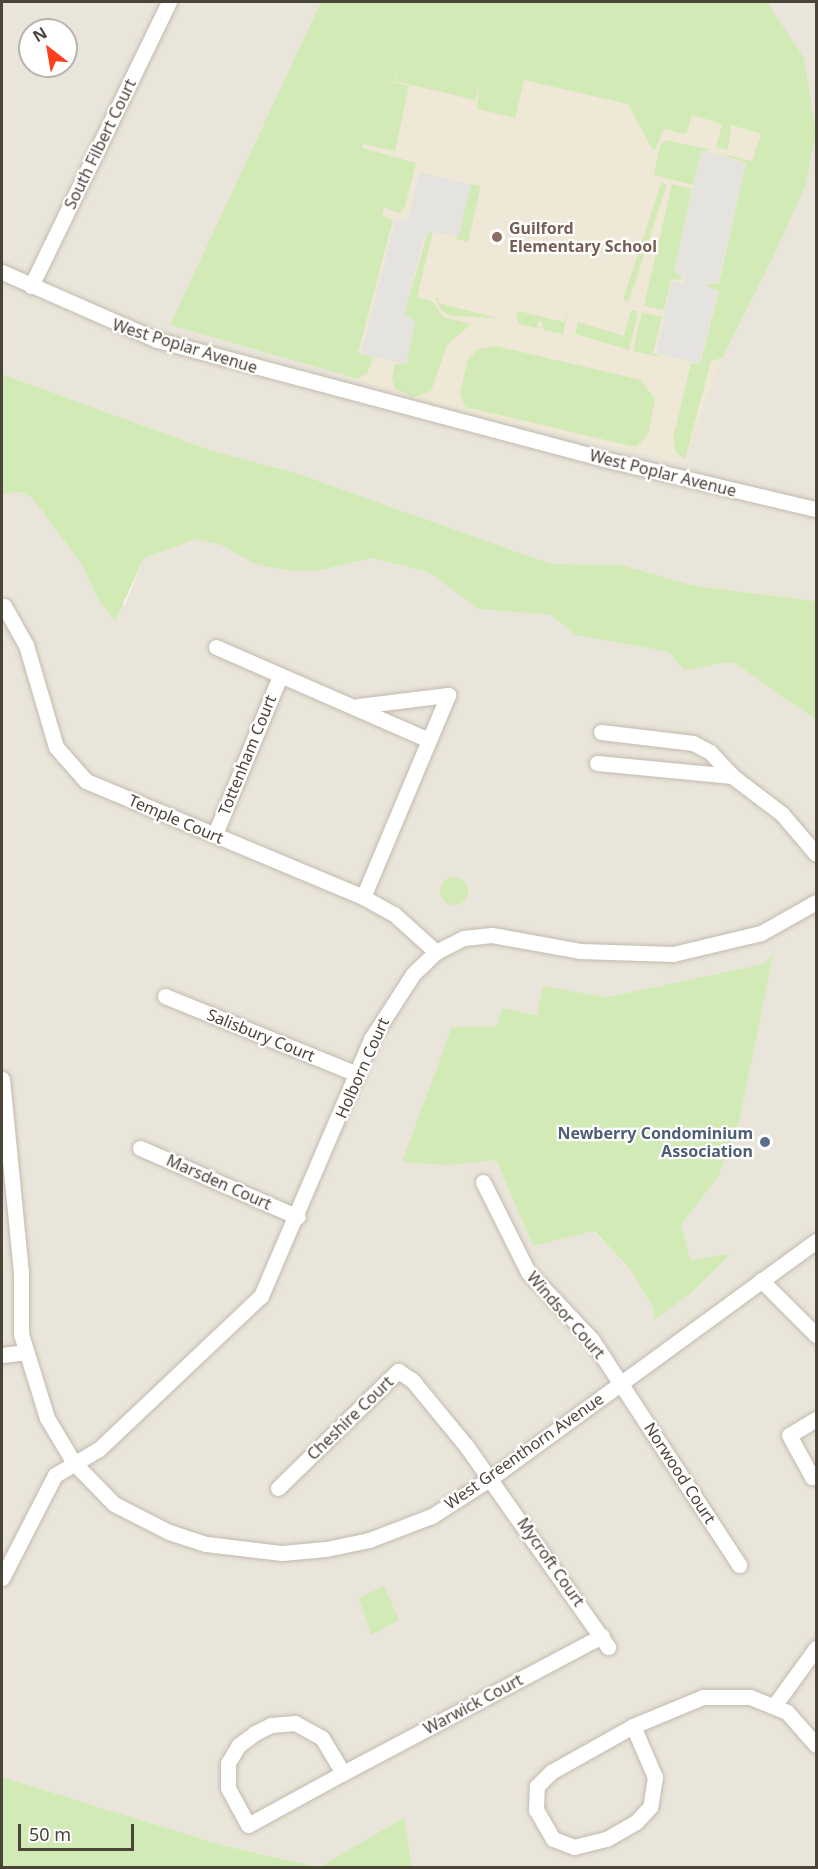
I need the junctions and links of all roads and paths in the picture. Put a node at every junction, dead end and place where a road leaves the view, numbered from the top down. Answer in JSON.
{"nodes":[{"id":1,"x":170,"y":2,"type":"edge"},
{"id":2,"x":2,"y":272,"type":"edge"},
{"id":3,"x":31,"y":286,"type":"junction"},
{"id":4,"x":816,"y":492,"type":"edge"},
{"id":5,"x":814,"y":508,"type":"edge"},
{"id":6,"x":3,"y":606,"type":"dead end"},
{"id":7,"x":216,"y":647,"type":"dead end"},
{"id":8,"x":280,"y":676,"type":"junction"},
{"id":9,"x":358,"y":706,"type":"junction"},
{"id":10,"x":601,"y":732,"type":"dead end"},
{"id":11,"x":429,"y":740,"type":"junction"},
{"id":12,"x":597,"y":763,"type":"dead end"},
{"id":13,"x":732,"y":776,"type":"junction"},
{"id":14,"x":215,"y":834,"type":"junction"},
{"id":15,"x":816,"y":854,"type":"edge"},
{"id":16,"x":363,"y":897,"type":"junction"},
{"id":17,"x":816,"y":902,"type":"edge"},
{"id":18,"x":436,"y":952,"type":"junction"},
{"id":19,"x":165,"y":996,"type":"dead end"},
{"id":20,"x":357,"y":1074,"type":"junction"},
{"id":21,"x":2,"y":1079,"type":"edge"},
{"id":22,"x":6,"y":1134,"type":"edge"},
{"id":23,"x":140,"y":1148,"type":"dead end"},
{"id":24,"x":483,"y":1182,"type":"dead end"},
{"id":25,"x":298,"y":1217,"type":"junction"},
{"id":26,"x":816,"y":1241,"type":"edge"},
{"id":27,"x":761,"y":1280,"type":"junction"},
{"id":28,"x":816,"y":1335,"type":"edge"},
{"id":29,"x":25,"y":1352,"type":"junction"},
{"id":30,"x":2,"y":1355,"type":"edge"},
{"id":31,"x":621,"y":1382,"type":"junction"},
{"id":32,"x":816,"y":1419,"type":"edge"},
{"id":33,"x":74,"y":1463,"type":"junction"},
{"id":34,"x":816,"y":1474,"type":"edge"},
{"id":35,"x":491,"y":1478,"type":"junction"},
{"id":36,"x":278,"y":1488,"type":"dead end"},
{"id":37,"x":739,"y":1565,"type":"dead end"},
{"id":38,"x":2,"y":1578,"type":"edge"},
{"id":39,"x":605,"y":1641,"type":"joint"},
{"id":40,"x":816,"y":1648,"type":"edge"},
{"id":41,"x":776,"y":1703,"type":"junction"},
{"id":42,"x":633,"y":1726,"type":"junction"},
{"id":43,"x":816,"y":1745,"type":"edge"},
{"id":44,"x":343,"y":1773,"type":"junction"}],
"edges":[{"from":1,"to":3,"type":"street","name":"South Filbert Court"},
{"from":2,"to":3,"type":"street","name":"West Poplar Avenue"},
{"from":3,"to":5,"type":"street","name":"West Poplar Avenue"},
{"from":4,"to":5,"type":"street"},
{"from":6,"to":14,"type":"street","name":"Temple Court"},
{"from":7,"to":8,"type":"street","name":"Tottenham Court"},
{"from":8,"to":9,"type":"street","name":"Tottenham Court"},
{"from":8,"to":14,"type":"street","name":"Tottenham Court"},
{"from":9,"to":11,"type":"street","name":"Tottenham Court"},
{"from":9,"to":11,"type":"street","name":"Tottenham Court"},
{"from":10,"to":13,"type":"street"},
{"from":11,"to":16,"type":"street","name":"Tottenham Court"},
{"from":12,"to":13,"type":"street"},
{"from":13,"to":15,"type":"street"},
{"from":14,"to":16,"type":"street","name":"Temple Court"},
{"from":16,"to":18,"type":"street","name":"Temple Court"},
{"from":17,"to":18,"type":"street","name":"Holborn Court"},
{"from":18,"to":20,"type":"street","name":"Holborn Court"},
{"from":19,"to":20,"type":"street","name":"Salisbury Court"},
{"from":20,"to":25,"type":"street","name":"Holborn Court"},
{"from":21,"to":22,"type":"street","name":"West Greenthorn Avenue"},
{"from":22,"to":29,"type":"street","name":"West Greenthorn Avenue"},
{"from":23,"to":25,"type":"street","name":"Marsden Court"},
{"from":24,"to":31,"type":"street","name":"Windsor Court"},
{"from":25,"to":33,"type":"street","name":"Holborn Court"},
{"from":26,"to":27,"type":"street","name":"West Greenthorn Avenue"},
{"from":27,"to":28,"type":"street"},
{"from":27,"to":31,"type":"street","name":"West Greenthorn Avenue"},
{"from":29,"to":30,"type":"street"},
{"from":29,"to":33,"type":"street","name":"West Greenthorn Avenue"},
{"from":31,"to":35,"type":"street","name":"West Greenthorn Avenue"},
{"from":31,"to":37,"type":"street","name":"Norwood Court"},
{"from":32,"to":34,"type":"street"},
{"from":33,"to":35,"type":"street","name":"West Greenthorn Avenue"},
{"from":33,"to":38,"type":"street","name":"Holborn Court"},
{"from":35,"to":36,"type":"street","name":"Cheshire Court"},
{"from":35,"to":39,"type":"street","name":"Mycroft Court"},
{"from":39,"to":44,"type":"street","name":"Warwick Court"},
{"from":40,"to":41,"type":"street"},
{"from":41,"to":42,"type":"street"},
{"from":41,"to":43,"type":"street"},
{"from":42,"to":42,"type":"street"},
{"from":44,"to":44,"type":"street","name":"Warwick Court"}]}
